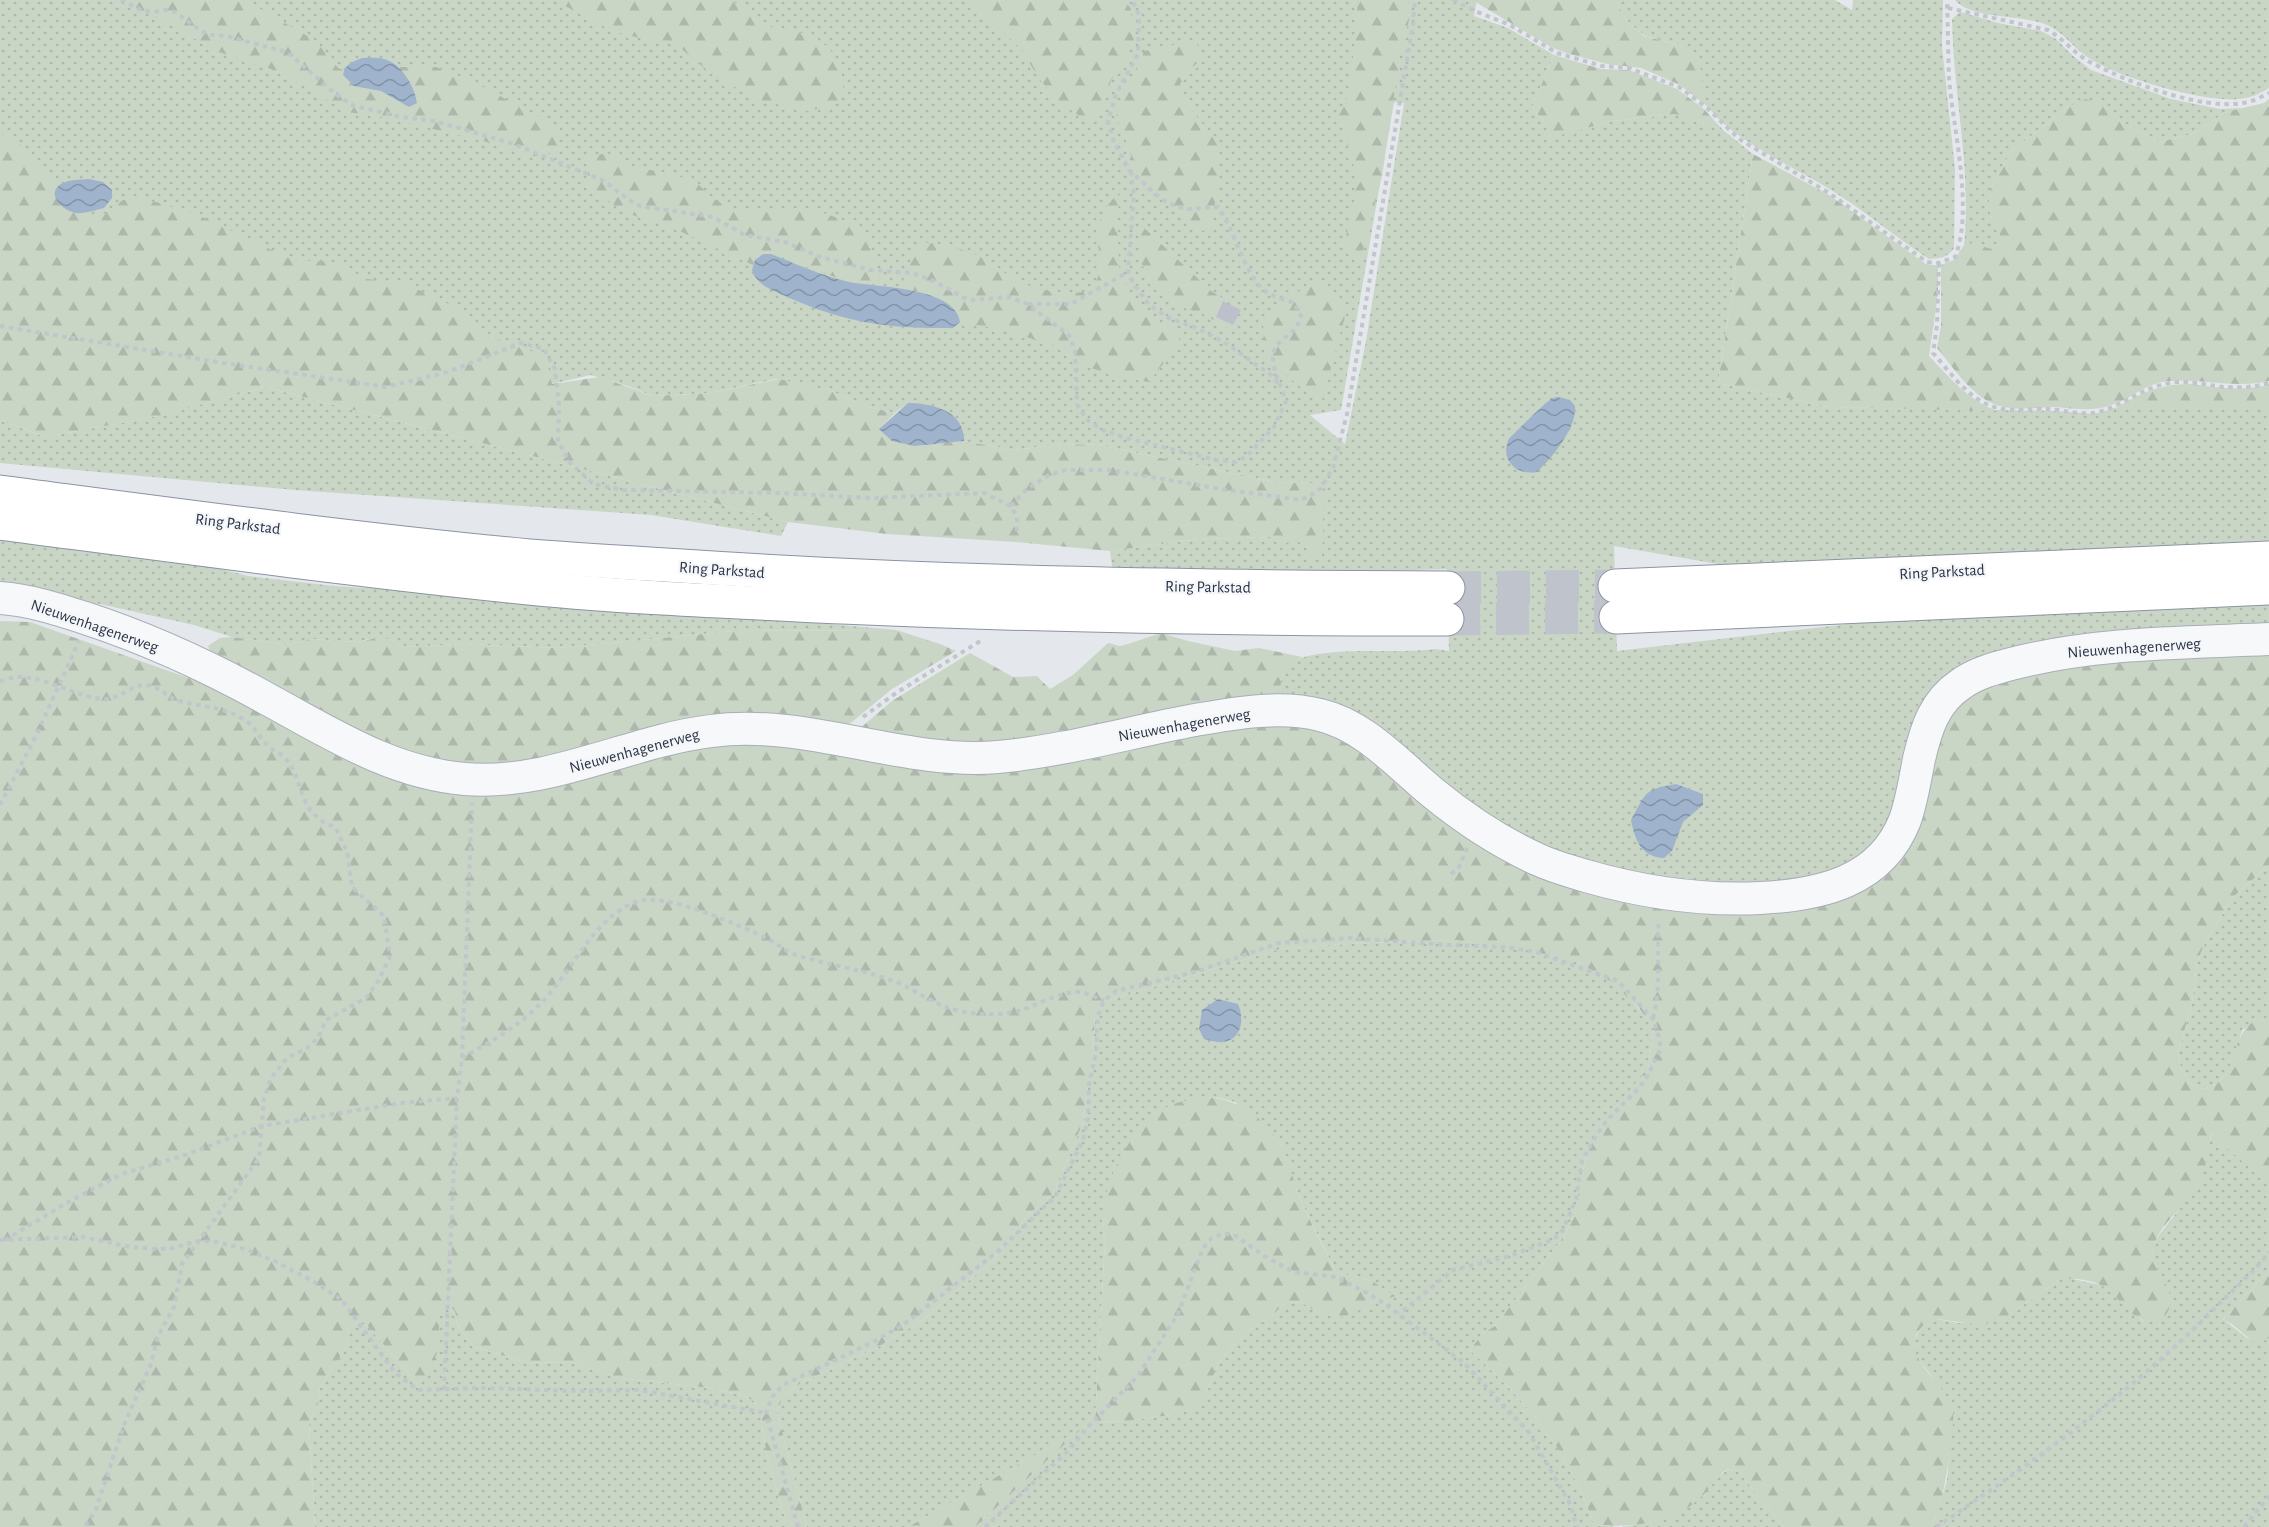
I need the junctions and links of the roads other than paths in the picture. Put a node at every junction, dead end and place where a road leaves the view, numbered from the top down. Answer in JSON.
{"nodes":[{"id":1,"x":0,"y":492,"type":"edge"},
{"id":2,"x":0,"y":523,"type":"edge"},
{"id":3,"x":2269,"y":558,"type":"edge"},
{"id":4,"x":2269,"y":588,"type":"edge"},
{"id":5,"x":0,"y":598,"type":"edge"},
{"id":6,"x":2269,"y":639,"type":"edge"}],
"edges":[{"from":1,"to":2,"type":"highway","name":"Ring Parkstad"},
{"from":3,"to":4,"type":"highway","name":"Ring Parkstad"},
{"from":5,"to":6,"type":"street","name":"Nieuwenhagenerweg"}]}
